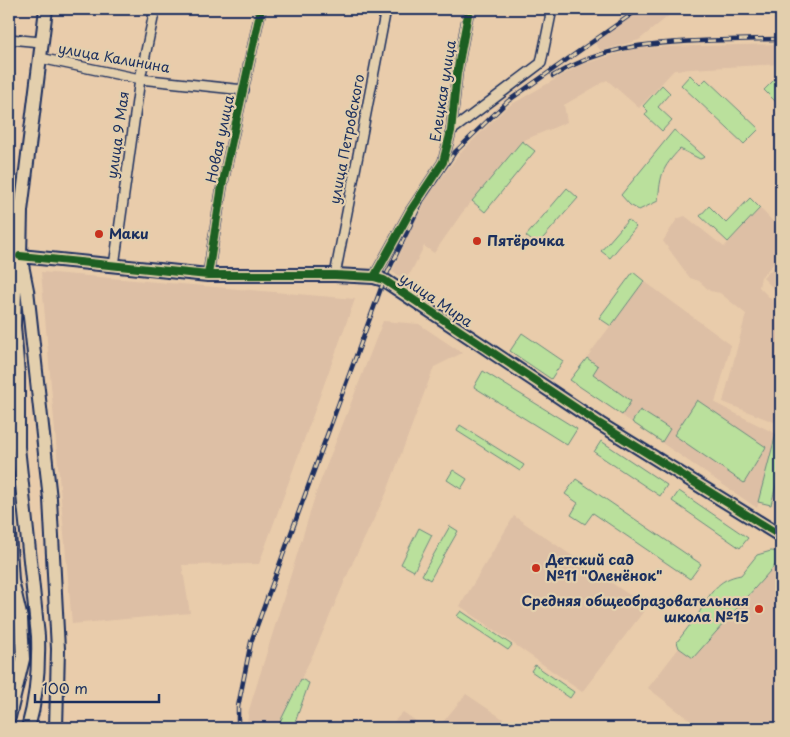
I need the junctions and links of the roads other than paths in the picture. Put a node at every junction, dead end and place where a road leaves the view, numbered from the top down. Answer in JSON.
{"nodes":[{"id":1,"x":46,"y":9,"type":"edge"},
{"id":2,"x":155,"y":9,"type":"edge"},
{"id":3,"x":261,"y":9,"type":"edge"},
{"id":4,"x":386,"y":9,"type":"edge"},
{"id":5,"x":469,"y":9,"type":"edge"},
{"id":6,"x":552,"y":9,"type":"edge"},
{"id":7,"x":9,"y":39,"type":"edge"},
{"id":8,"x":41,"y":42,"type":"junction"},
{"id":9,"x":40,"y":58,"type":"junction"},
{"id":10,"x":140,"y":79,"type":"junction"},
{"id":11,"x":244,"y":90,"type":"junction"},
{"id":12,"x":451,"y":131,"type":"junction"},
{"id":13,"x":20,"y":256,"type":"junction"},
{"id":14,"x":114,"y":266,"type":"junction"},
{"id":15,"x":208,"y":274,"type":"junction"},
{"id":16,"x":335,"y":275,"type":"junction"},
{"id":17,"x":374,"y":277,"type":"junction"},
{"id":18,"x":18,"y":374,"type":"junction"},
{"id":19,"x":9,"y":394,"type":"edge"},
{"id":20,"x":40,"y":413,"type":"junction"},
{"id":21,"x":17,"y":418,"type":"junction"},
{"id":22,"x":9,"y":532,"type":"edge"},
{"id":23,"x":781,"y":536,"type":"edge"},
{"id":24,"x":9,"y":717,"type":"edge"},
{"id":25,"x":28,"y":728,"type":"edge"},
{"id":26,"x":56,"y":728,"type":"edge"}],
"edges":[{"from":1,"to":8,"type":"main road"},
{"from":2,"to":10,"type":"street","name":"улица 9 Мая"},
{"from":3,"to":11,"type":"street","name":"Новая улица"},
{"from":4,"to":16,"type":"street","name":"улица Петровского"},
{"from":5,"to":12,"type":"street","name":"Елецкая улица"},
{"from":6,"to":12,"type":"street"},
{"from":7,"to":8,"type":"street","name":"улица Калинина"},
{"from":8,"to":9,"type":"main road"},
{"from":9,"to":10,"type":"street","name":"улица Калинина"},
{"from":9,"to":13,"type":"main road"},
{"from":10,"to":11,"type":"street","name":"улица Калинина"},
{"from":10,"to":14,"type":"street","name":"улица 9 Мая"},
{"from":11,"to":15,"type":"street","name":"Новая улица"},
{"from":12,"to":17,"type":"street","name":"Елецкая улица"},
{"from":13,"to":14,"type":"main road","name":"улица Мира"},
{"from":13,"to":18,"type":"main road"},
{"from":13,"to":20,"type":"main road"},
{"from":14,"to":15,"type":"main road","name":"улица Мира"},
{"from":15,"to":16,"type":"main road","name":"улица Мира"},
{"from":16,"to":17,"type":"main road","name":"улица Мира"},
{"from":17,"to":23,"type":"main road","name":"улица Мира"},
{"from":18,"to":19,"type":"main road"},
{"from":18,"to":21,"type":"main road"},
{"from":20,"to":21,"type":"main road"},
{"from":20,"to":26,"type":"main road"},
{"from":21,"to":25,"type":"main road"},
{"from":22,"to":24,"type":"main road"}]}
